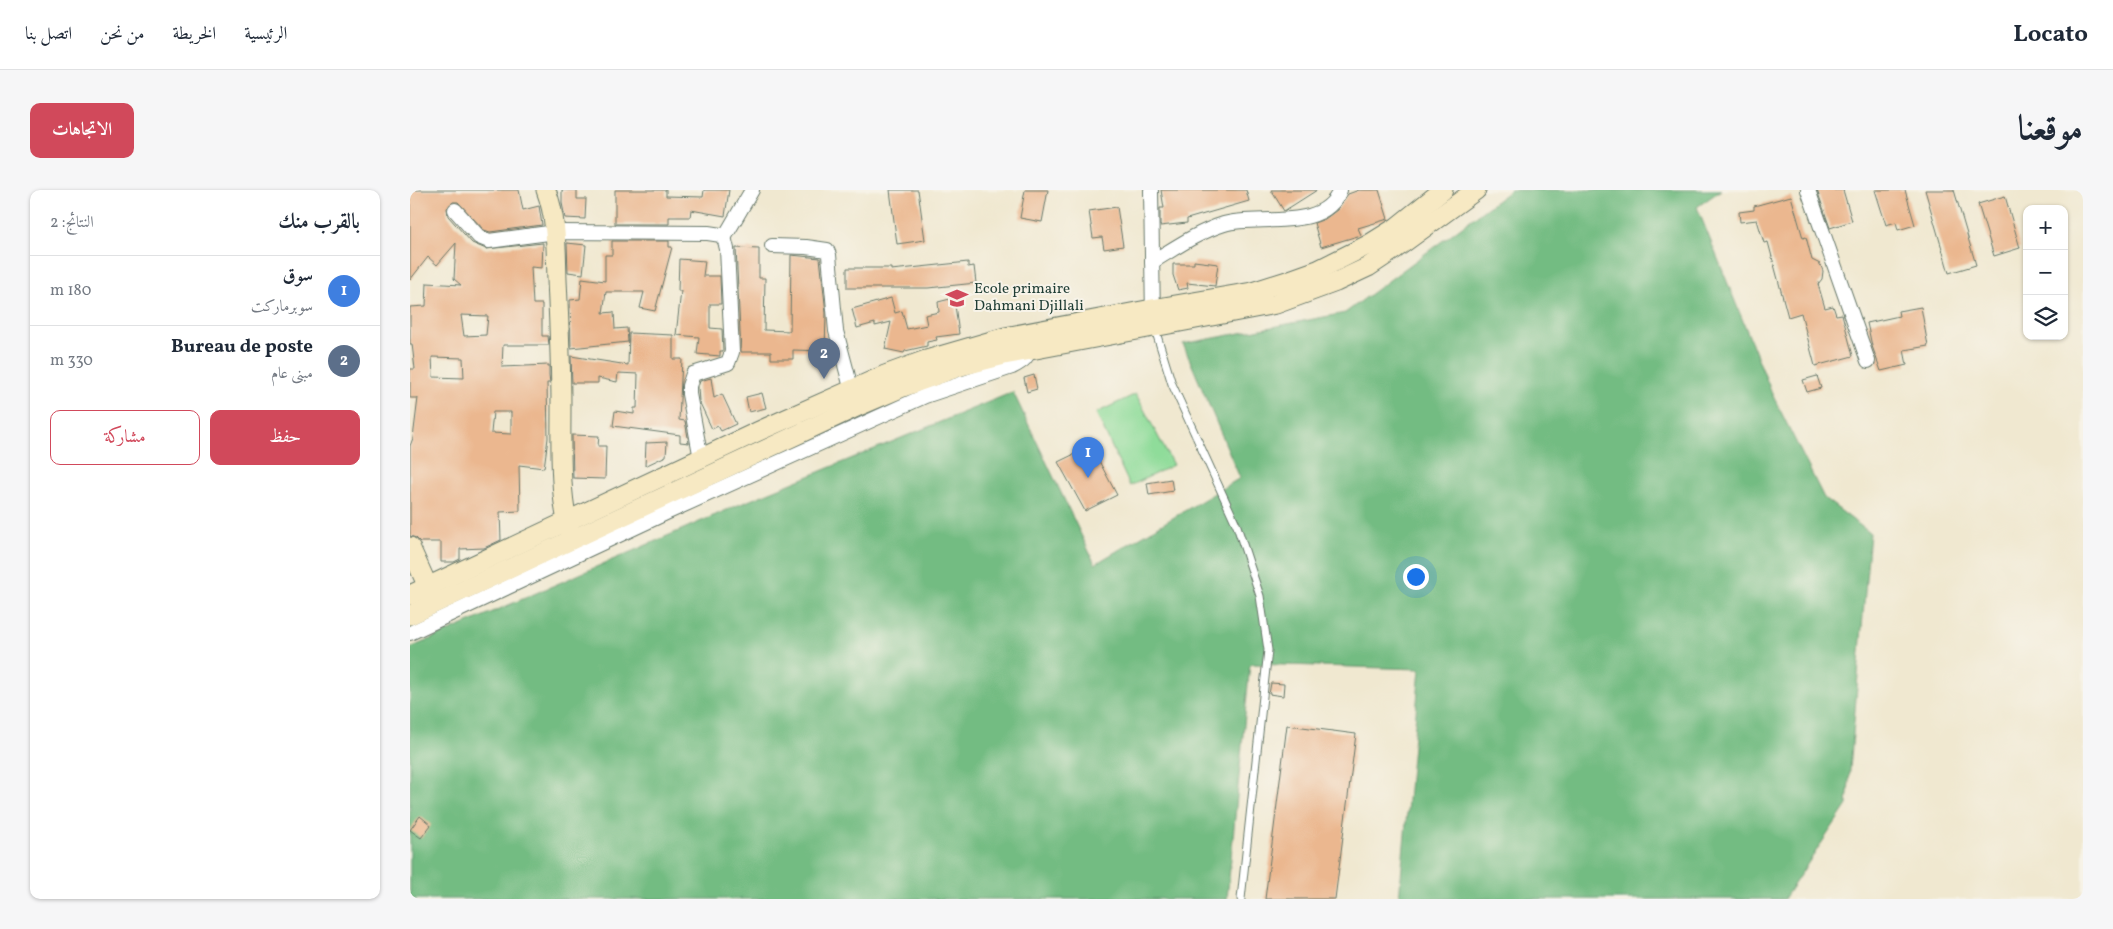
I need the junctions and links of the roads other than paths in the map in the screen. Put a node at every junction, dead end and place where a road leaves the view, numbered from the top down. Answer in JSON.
{"nodes":[{"id":1,"x":546,"y":190,"type":"edge"},
{"id":2,"x":752,"y":190,"type":"edge"},
{"id":3,"x":1151,"y":190,"type":"edge"},
{"id":4,"x":1340,"y":190,"type":"edge"},
{"id":5,"x":1444,"y":190,"type":"edge"},
{"id":6,"x":1476,"y":190,"type":"edge"},
{"id":7,"x":1808,"y":190,"type":"edge"},
{"id":8,"x":455,"y":210,"type":"dead end"},
{"id":9,"x":556,"y":232,"type":"junction"},
{"id":10,"x":724,"y":238,"type":"junction"},
{"id":11,"x":772,"y":246,"type":"dead end"},
{"id":12,"x":1152,"y":262,"type":"junction"},
{"id":13,"x":1152,"y":309,"type":"junction"},
{"id":14,"x":1154,"y":328,"type":"junction"},
{"id":15,"x":1028,"y":342,"type":"junction"},
{"id":16,"x":1868,"y":361,"type":"dead end"},
{"id":17,"x":854,"y":398,"type":"junction"},
{"id":18,"x":701,"y":459,"type":"junction"},
{"id":19,"x":573,"y":538,"type":"junction"},
{"id":20,"x":410,"y":547,"type":"edge"},
{"id":21,"x":410,"y":595,"type":"edge"},
{"id":22,"x":432,"y":595,"type":"junction"},
{"id":23,"x":410,"y":615,"type":"edge"},
{"id":24,"x":410,"y":633,"type":"edge"},
{"id":25,"x":1241,"y":899,"type":"edge"}],
"edges":[{"from":1,"to":9,"type":"main road"},
{"from":2,"to":10,"type":"street"},
{"from":3,"to":12,"type":"street"},
{"from":4,"to":12,"type":"street"},
{"from":5,"to":13,"type":"main road"},
{"from":6,"to":14,"type":"main road"},
{"from":7,"to":16,"type":"street"},
{"from":8,"to":9,"type":"street"},
{"from":9,"to":10,"type":"street"},
{"from":9,"to":19,"type":"main road"},
{"from":10,"to":18,"type":"street"},
{"from":11,"to":17,"type":"street"},
{"from":12,"to":13,"type":"street"},
{"from":13,"to":14,"type":"street"},
{"from":13,"to":15,"type":"main road"},
{"from":14,"to":15,"type":"main road"},
{"from":14,"to":25,"type":"lane"},
{"from":15,"to":17,"type":"main road"},
{"from":15,"to":19,"type":"street"},
{"from":17,"to":18,"type":"main road"},
{"from":17,"to":19,"type":"main road"},
{"from":18,"to":19,"type":"main road"},
{"from":19,"to":22,"type":"main road"},
{"from":19,"to":24,"type":"street"},
{"from":20,"to":22,"type":"main road"},
{"from":21,"to":22,"type":"main road"},
{"from":22,"to":23,"type":"main road"}]}
